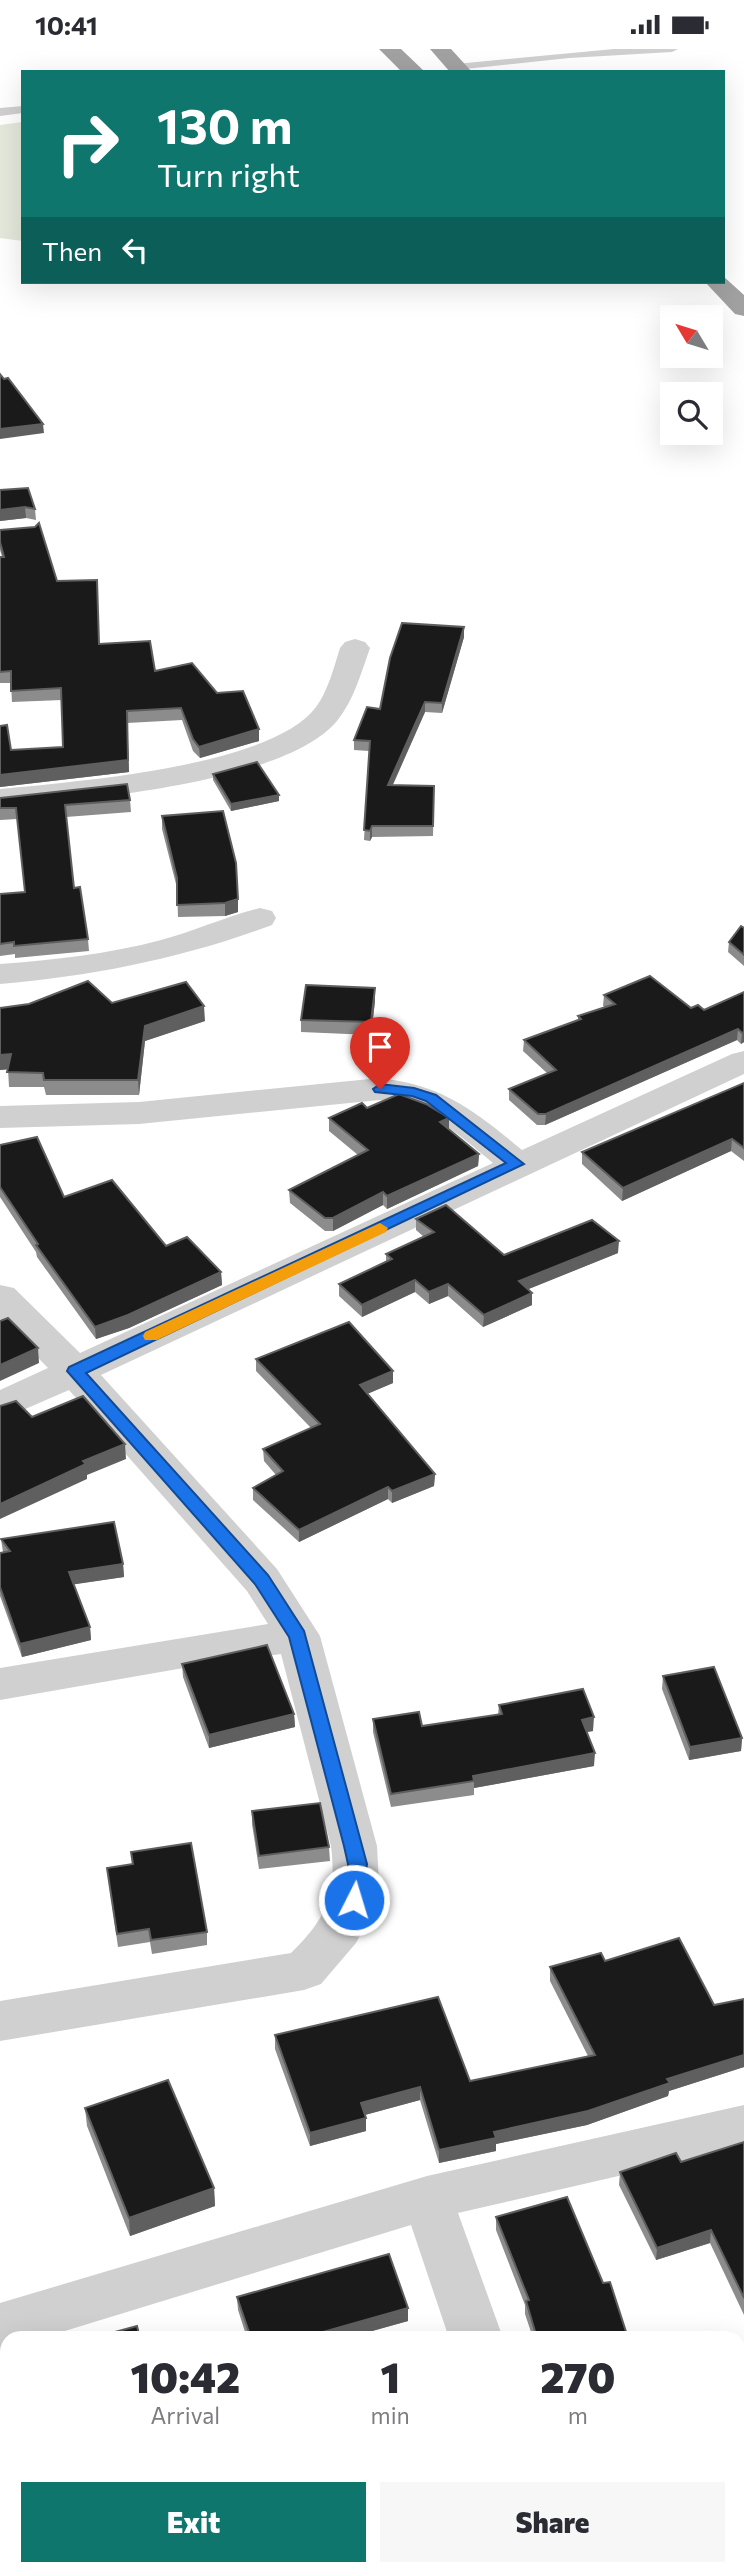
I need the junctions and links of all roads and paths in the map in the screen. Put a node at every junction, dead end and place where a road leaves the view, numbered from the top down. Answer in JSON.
{"nodes":[{"id":1,"x":388,"y":49,"type":"edge"},
{"id":2,"x":440,"y":49,"type":"edge"},
{"id":3,"x":672,"y":49,"type":"edge"},
{"id":4,"x":459,"y":69,"type":"edge"},
{"id":5,"x":413,"y":70,"type":"edge"},
{"id":6,"x":21,"y":109,"type":"edge"},
{"id":7,"x":0,"y":112,"type":"edge"},
{"id":8,"x":719,"y":284,"type":"edge"},
{"id":9,"x":744,"y":309,"type":"edge"},
{"id":10,"x":355,"y":648,"type":"dead end"},
{"id":11,"x":0,"y":798,"type":"edge"},
{"id":12,"x":260,"y":918,"type":"dead end"},
{"id":13,"x":0,"y":974,"type":"edge"},
{"id":14,"x":744,"y":1061,"type":"edge"},
{"id":15,"x":0,"y":1117,"type":"edge"},
{"id":16,"x":517,"y":1164,"type":"junction"},
{"id":17,"x":0,"y":1297,"type":"edge"},
{"id":18,"x":75,"y":1371,"type":"junction"},
{"id":19,"x":0,"y":1406,"type":"edge"},
{"id":20,"x":298,"y":1636,"type":"junction"},
{"id":21,"x":0,"y":1684,"type":"edge"},
{"id":22,"x":0,"y":2021,"type":"edge"},
{"id":23,"x":744,"y":2126,"type":"edge"},
{"id":24,"x":426,"y":2198,"type":"junction"},
{"id":25,"x":2,"y":2316,"type":"edge"},
{"id":26,"x":474,"y":2331,"type":"edge"}],
"edges":[{"from":1,"to":5,"type":"highway"},
{"from":2,"to":4,"type":"highway"},
{"from":3,"to":4,"type":"lane"},
{"from":6,"to":7,"type":"lane"},
{"from":8,"to":9,"type":"highway"},
{"from":10,"to":11,"type":"street"},
{"from":12,"to":13,"type":"street"},
{"from":14,"to":16,"type":"street"},
{"from":15,"to":16,"type":"street"},
{"from":16,"to":18,"type":"street"},
{"from":17,"to":18,"type":"street"},
{"from":18,"to":19,"type":"street"},
{"from":18,"to":20,"type":"street"},
{"from":20,"to":21,"type":"street"},
{"from":20,"to":22,"type":"street"},
{"from":23,"to":24,"type":"street"},
{"from":24,"to":25,"type":"street"},
{"from":24,"to":26,"type":"street"}]}
